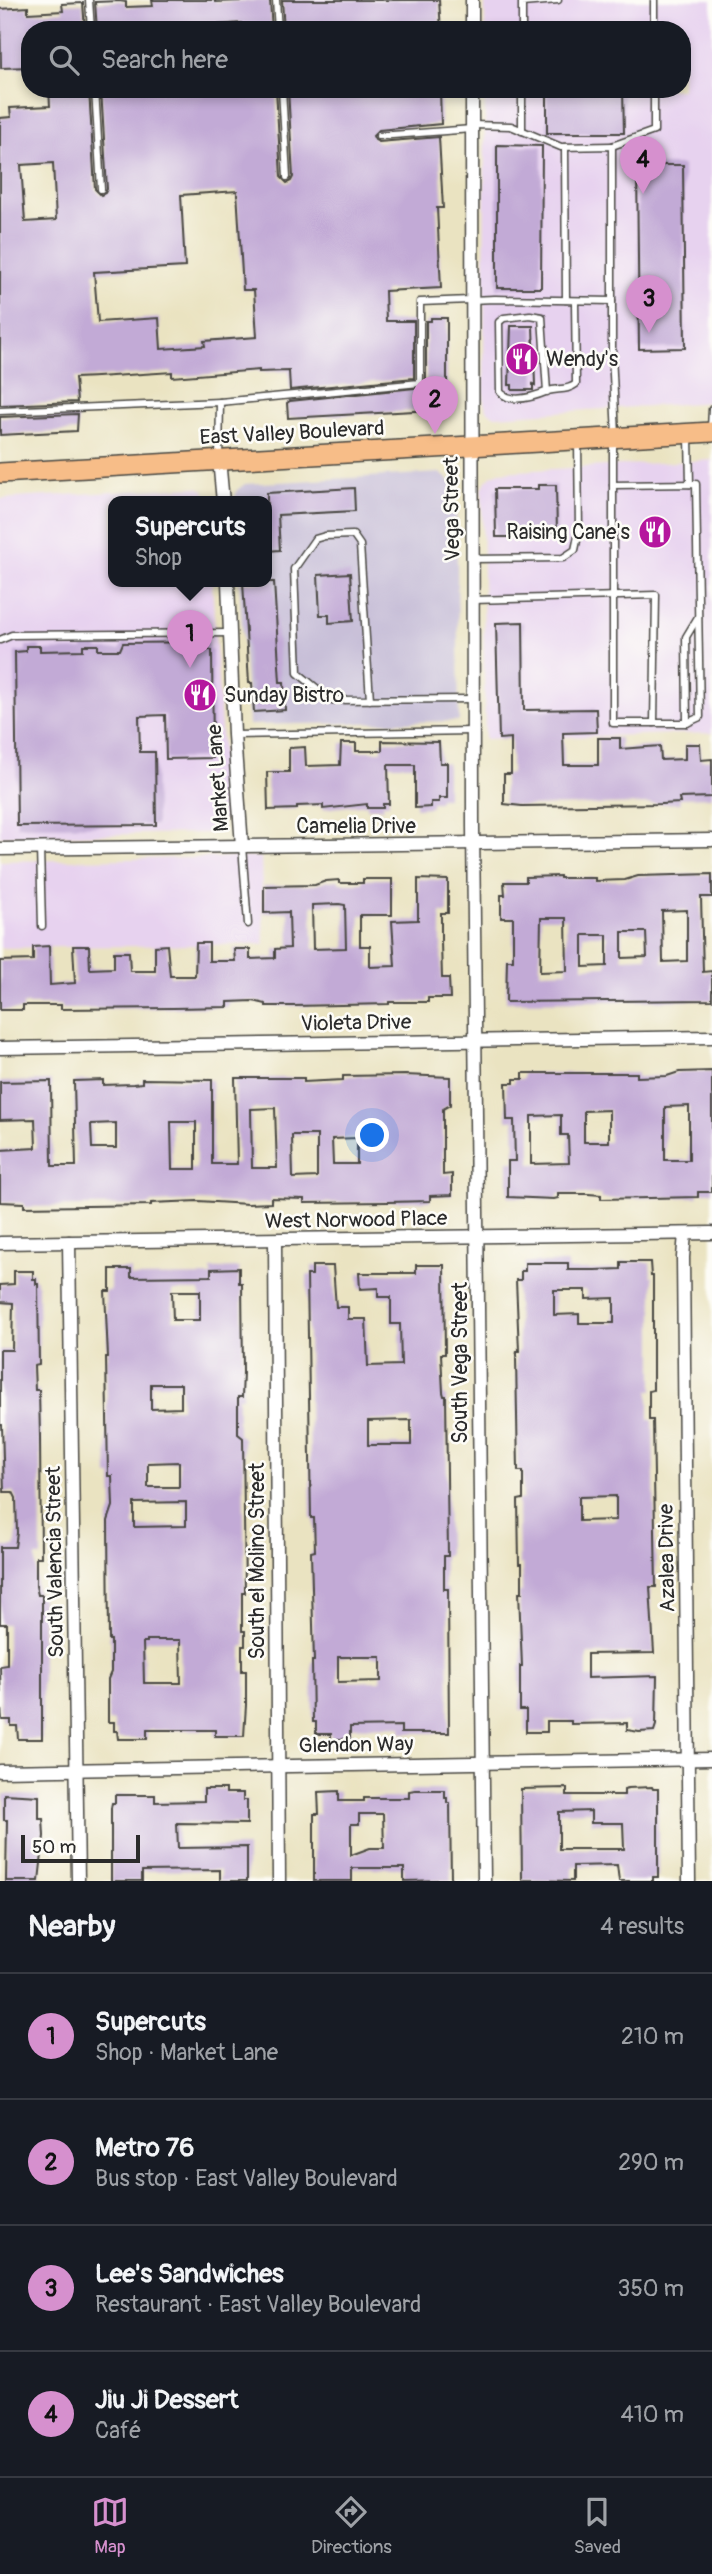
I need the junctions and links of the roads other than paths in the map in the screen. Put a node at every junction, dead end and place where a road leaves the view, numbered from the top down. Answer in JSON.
{"nodes":[{"id":1,"x":89,"y":0,"type":"edge"},
{"id":2,"x":276,"y":0,"type":"edge"},
{"id":3,"x":472,"y":0,"type":"edge"},
{"id":4,"x":558,"y":0,"type":"edge"},
{"id":5,"x":654,"y":0,"type":"edge"},
{"id":6,"x":90,"y":21,"type":"edge"},
{"id":7,"x":277,"y":21,"type":"edge"},
{"id":8,"x":472,"y":21,"type":"edge"},
{"id":9,"x":522,"y":21,"type":"edge"},
{"id":10,"x":654,"y":21,"type":"edge"},
{"id":11,"x":96,"y":98,"type":"edge"},
{"id":12,"x":283,"y":98,"type":"edge"},
{"id":13,"x":472,"y":98,"type":"edge"},
{"id":14,"x":522,"y":98,"type":"edge"},
{"id":15,"x":654,"y":98,"type":"edge"},
{"id":16,"x":472,"y":127,"type":"junction"},
{"id":17,"x":522,"y":131,"type":"junction"},
{"id":18,"x":379,"y":136,"type":"dead end"},
{"id":19,"x":612,"y":146,"type":"junction"},
{"id":20,"x":565,"y":147,"type":"junction"},
{"id":21,"x":287,"y":177,"type":"dead end"},
{"id":22,"x":101,"y":189,"type":"dead end"},
{"id":23,"x":471,"y":300,"type":"junction"},
{"id":24,"x":566,"y":300,"type":"junction"},
{"id":25,"x":612,"y":300,"type":"junction"},
{"id":26,"x":575,"y":301,"type":"junction"},
{"id":27,"x":547,"y":391,"type":"junction"},
{"id":28,"x":220,"y":402,"type":"junction"},
{"id":29,"x":712,"y":409,"type":"edge"},
{"id":30,"x":0,"y":411,"type":"edge"},
{"id":31,"x":711,"y":432,"type":"edge"},
{"id":32,"x":688,"y":433,"type":"junction"},
{"id":33,"x":614,"y":437,"type":"junction"},
{"id":34,"x":578,"y":439,"type":"junction"},
{"id":35,"x":471,"y":445,"type":"junction"},
{"id":36,"x":219,"y":459,"type":"junction"},
{"id":37,"x":0,"y":472,"type":"edge"},
{"id":38,"x":690,"y":484,"type":"junction"},
{"id":39,"x":612,"y":485,"type":"junction"},
{"id":40,"x":222,"y":496,"type":"edge"},
{"id":41,"x":472,"y":559,"type":"junction"},
{"id":42,"x":228,"y":587,"type":"edge"},
{"id":43,"x":613,"y":596,"type":"junction"},
{"id":44,"x":472,"y":600,"type":"junction"},
{"id":45,"x":699,"y":614,"type":"junction"},
{"id":46,"x":232,"y":633,"type":"junction"},
{"id":47,"x":0,"y":640,"type":"edge"},
{"id":48,"x":473,"y":699,"type":"junction"},
{"id":49,"x":370,"y":700,"type":"junction"},
{"id":50,"x":654,"y":723,"type":"junction"},
{"id":51,"x":687,"y":723,"type":"junction"},
{"id":52,"x":473,"y":731,"type":"junction"},
{"id":53,"x":234,"y":735,"type":"junction"},
{"id":54,"x":712,"y":840,"type":"edge"},
{"id":55,"x":474,"y":844,"type":"junction"},
{"id":56,"x":242,"y":846,"type":"junction"},
{"id":57,"x":40,"y":848,"type":"junction"},
{"id":58,"x":0,"y":849,"type":"edge"},
{"id":59,"x":248,"y":924,"type":"dead end"},
{"id":60,"x":42,"y":926,"type":"dead end"},
{"id":61,"x":712,"y":1037,"type":"edge"},
{"id":62,"x":475,"y":1040,"type":"junction"},
{"id":63,"x":0,"y":1048,"type":"edge"},
{"id":64,"x":712,"y":1233,"type":"edge"},
{"id":65,"x":685,"y":1234,"type":"junction"},
{"id":66,"x":478,"y":1237,"type":"junction"},
{"id":67,"x":275,"y":1241,"type":"junction"},
{"id":68,"x":69,"y":1242,"type":"junction"},
{"id":69,"x":0,"y":1243,"type":"edge"},
{"id":70,"x":712,"y":1759,"type":"edge"},
{"id":71,"x":688,"y":1760,"type":"junction"},
{"id":72,"x":482,"y":1762,"type":"junction"},
{"id":73,"x":278,"y":1766,"type":"junction"},
{"id":74,"x":77,"y":1770,"type":"junction"},
{"id":75,"x":0,"y":1771,"type":"edge"},
{"id":76,"x":78,"y":1881,"type":"edge"},
{"id":77,"x":279,"y":1881,"type":"edge"},
{"id":78,"x":484,"y":1881,"type":"edge"},
{"id":79,"x":689,"y":1881,"type":"edge"}],
"edges":[{"from":1,"to":6,"type":"lane"},
{"from":2,"to":7,"type":"lane"},
{"from":3,"to":8,"type":"street"},
{"from":4,"to":9,"type":"lane"},
{"from":5,"to":10,"type":"lane"},
{"from":11,"to":22,"type":"lane"},
{"from":12,"to":21,"type":"lane"},
{"from":13,"to":16,"type":"street","name":"Vega Street"},
{"from":14,"to":17,"type":"lane"},
{"from":15,"to":19,"type":"lane"},
{"from":16,"to":17,"type":"lane"},
{"from":16,"to":18,"type":"lane"},
{"from":16,"to":23,"type":"street","name":"Vega Street"},
{"from":17,"to":20,"type":"lane"},
{"from":19,"to":20,"type":"lane"},
{"from":19,"to":25,"type":"lane"},
{"from":20,"to":24,"type":"lane"},
{"from":23,"to":24,"type":"lane"},
{"from":23,"to":28,"type":"lane"},
{"from":23,"to":35,"type":"street","name":"Vega Street"},
{"from":24,"to":26,"type":"lane"},
{"from":25,"to":26,"type":"lane"},
{"from":25,"to":33,"type":"lane"},
{"from":26,"to":27,"type":"lane"},
{"from":27,"to":27,"type":"lane"},
{"from":28,"to":30,"type":"lane"},
{"from":28,"to":36,"type":"lane"},
{"from":29,"to":31,"type":"lane"},
{"from":31,"to":32,"type":"main road","name":"East Valley Boulevard"},
{"from":32,"to":33,"type":"main road","name":"East Valley Boulevard"},
{"from":32,"to":38,"type":"lane"},
{"from":33,"to":34,"type":"main road","name":"East Valley Boulevard"},
{"from":33,"to":39,"type":"lane"},
{"from":34,"to":35,"type":"main road","name":"East Valley Boulevard"},
{"from":34,"to":41,"type":"lane"},
{"from":35,"to":36,"type":"main road","name":"East Valley Boulevard"},
{"from":35,"to":41,"type":"street","name":"Vega Street"},
{"from":36,"to":37,"type":"main road","name":"East Valley Boulevard"},
{"from":36,"to":40,"type":"street"},
{"from":38,"to":39,"type":"lane"},
{"from":38,"to":45,"type":"lane"},
{"from":39,"to":43,"type":"lane"},
{"from":41,"to":44,"type":"street","name":"Vega Street"},
{"from":42,"to":46,"type":"street","name":"Market Lane"},
{"from":43,"to":44,"type":"lane"},
{"from":43,"to":50,"type":"lane"},
{"from":43,"to":50,"type":"lane"},
{"from":44,"to":48,"type":"street","name":"Vega Street"},
{"from":45,"to":51,"type":"lane"},
{"from":45,"to":51,"type":"lane"},
{"from":46,"to":47,"type":"lane"},
{"from":46,"to":53,"type":"street","name":"Market Lane"},
{"from":48,"to":49,"type":"lane"},
{"from":48,"to":52,"type":"street","name":"Vega Street"},
{"from":49,"to":49,"type":"lane"},
{"from":50,"to":51,"type":"lane"},
{"from":52,"to":53,"type":"lane"},
{"from":52,"to":55,"type":"street","name":"Vega Street"},
{"from":53,"to":56,"type":"street","name":"Market Lane"},
{"from":54,"to":55,"type":"street","name":"Camelia Drive"},
{"from":55,"to":56,"type":"street","name":"Camelia Drive"},
{"from":55,"to":62,"type":"street","name":"South Vega Street"},
{"from":56,"to":57,"type":"street","name":"Camelia Drive"},
{"from":56,"to":59,"type":"lane"},
{"from":57,"to":58,"type":"street","name":"Camelia Drive"},
{"from":57,"to":60,"type":"lane"},
{"from":61,"to":62,"type":"street","name":"Violeta Drive"},
{"from":62,"to":63,"type":"street","name":"Violeta Drive"},
{"from":62,"to":66,"type":"street","name":"South Vega Street"},
{"from":64,"to":65,"type":"street","name":"West Norwood Place"},
{"from":65,"to":66,"type":"street","name":"West Norwood Place"},
{"from":65,"to":71,"type":"street","name":"Azalea Drive"},
{"from":66,"to":67,"type":"street","name":"West Norwood Place"},
{"from":66,"to":72,"type":"street","name":"South Vega Street"},
{"from":67,"to":68,"type":"street","name":"West Norwood Place"},
{"from":67,"to":73,"type":"street","name":"South el Molino Street"},
{"from":68,"to":69,"type":"street","name":"West Norwood Place"},
{"from":68,"to":74,"type":"street","name":"South Valencia Street"},
{"from":70,"to":71,"type":"street","name":"Glendon Way"},
{"from":71,"to":72,"type":"street","name":"Glendon Way"},
{"from":71,"to":79,"type":"street","name":"Azalea Drive"},
{"from":72,"to":73,"type":"street","name":"Glendon Way"},
{"from":72,"to":78,"type":"street","name":"South Vega Street"},
{"from":73,"to":74,"type":"street","name":"Glendon Way"},
{"from":73,"to":77,"type":"street","name":"South el Molino Street"},
{"from":74,"to":75,"type":"street","name":"Glendon Way"},
{"from":74,"to":76,"type":"street","name":"South Valencia Street"}]}
